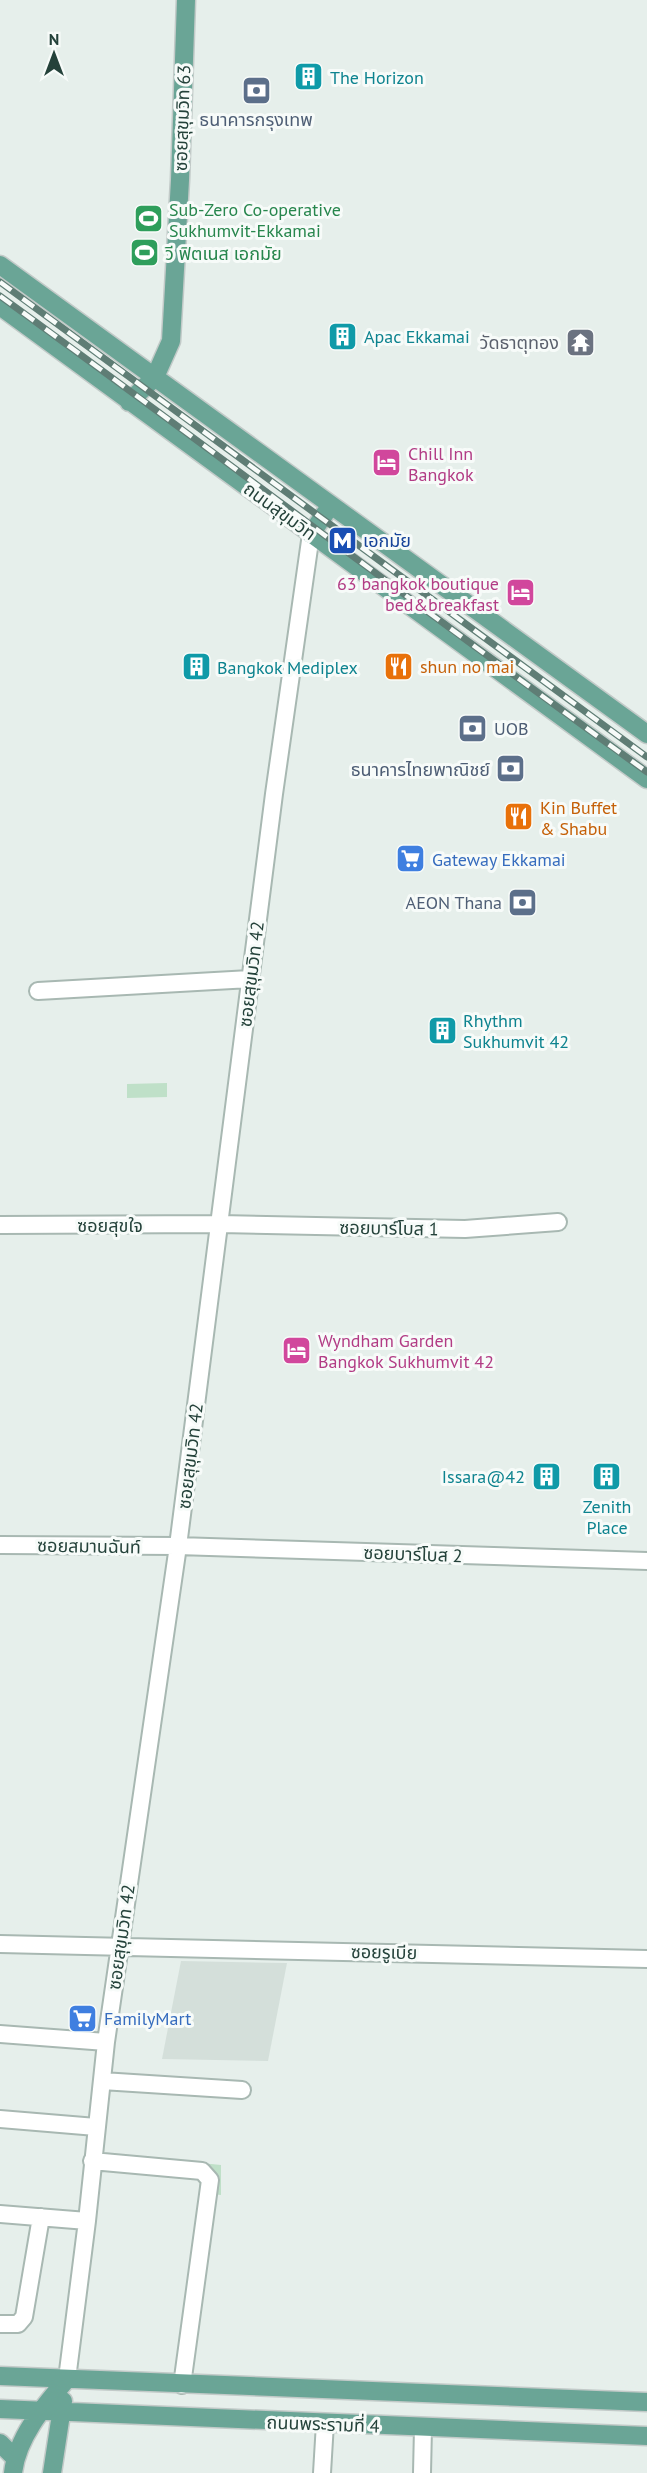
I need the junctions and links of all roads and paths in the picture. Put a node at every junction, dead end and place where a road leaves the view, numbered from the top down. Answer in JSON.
{"nodes":[{"id":1,"x":186,"y":0,"type":"edge"},
{"id":2,"x":0,"y":265,"type":"edge"},
{"id":3,"x":0,"y":306,"type":"edge"},
{"id":4,"x":155,"y":377,"type":"junction"},
{"id":5,"x":129,"y":402,"type":"junction"},
{"id":6,"x":331,"y":506,"type":"junction"},
{"id":7,"x":311,"y":534,"type":"junction"},
{"id":8,"x":647,"y":734,"type":"edge"},
{"id":9,"x":647,"y":779,"type":"edge"},
{"id":10,"x":250,"y":979,"type":"junction"},
{"id":11,"x":38,"y":991,"type":"dead end"},
{"id":12,"x":558,"y":1222,"type":"dead end"},
{"id":13,"x":220,"y":1224,"type":"junction"},
{"id":14,"x":0,"y":1226,"type":"edge"},
{"id":15,"x":0,"y":1545,"type":"edge"},
{"id":16,"x":178,"y":1546,"type":"junction"},
{"id":17,"x":647,"y":1561,"type":"edge"},
{"id":18,"x":0,"y":1944,"type":"edge"},
{"id":19,"x":120,"y":1948,"type":"junction"},
{"id":20,"x":647,"y":1959,"type":"edge"},
{"id":21,"x":0,"y":2034,"type":"edge"},
{"id":22,"x":106,"y":2042,"type":"junction"},
{"id":23,"x":102,"y":2080,"type":"junction"},
{"id":24,"x":242,"y":2090,"type":"dead end"},
{"id":25,"x":0,"y":2119,"type":"edge"},
{"id":26,"x":96,"y":2127,"type":"junction"},
{"id":27,"x":92,"y":2161,"type":"junction"},
{"id":28,"x":0,"y":2214,"type":"edge"},
{"id":29,"x":41,"y":2217,"type":"junction"},
{"id":30,"x":87,"y":2221,"type":"junction"},
{"id":31,"x":0,"y":2325,"type":"edge"},
{"id":32,"x":0,"y":2376,"type":"edge"},
{"id":33,"x":67,"y":2379,"type":"junction"},
{"id":34,"x":182,"y":2385,"type":"junction"},
{"id":35,"x":647,"y":2402,"type":"edge"},
{"id":36,"x":0,"y":2409,"type":"edge"},
{"id":37,"x":40,"y":2410,"type":"junction"},
{"id":38,"x":61,"y":2412,"type":"junction"},
{"id":39,"x":325,"y":2423,"type":"junction"},
{"id":40,"x":423,"y":2428,"type":"junction"},
{"id":41,"x":647,"y":2436,"type":"edge"},
{"id":42,"x":0,"y":2443,"type":"edge"},
{"id":43,"x":14,"y":2466,"type":"edge"},
{"id":44,"x":52,"y":2473,"type":"edge"},
{"id":45,"x":322,"y":2473,"type":"edge"},
{"id":46,"x":422,"y":2473,"type":"edge"}],
"edges":[{"from":1,"to":4,"type":"main road","name":"ซอยสุขุมวิท 63"},
{"from":2,"to":4,"type":"main road","name":"ถนนสุขุมวิท"},
{"from":3,"to":5,"type":"main road","name":"ถนนสุขุมวิท"},
{"from":4,"to":5,"type":"main road"},
{"from":4,"to":6,"type":"main road","name":"ถนนสุขุมวิท"},
{"from":5,"to":7,"type":"main road","name":"ถนนสุขุมวิท"},
{"from":6,"to":7,"type":"main road"},
{"from":6,"to":8,"type":"main road","name":"ถนนสุขุมวิท"},
{"from":7,"to":9,"type":"main road","name":"ถนนสุขุมวิท"},
{"from":7,"to":10,"type":"street","name":"ซอยสุขุมวิท 42"},
{"from":10,"to":11,"type":"street"},
{"from":10,"to":13,"type":"street","name":"ซอยสุขุมวิท 42"},
{"from":12,"to":13,"type":"street","name":"ซอยบาร์โบส 1"},
{"from":13,"to":14,"type":"street","name":"ซอยสุขใจ"},
{"from":13,"to":16,"type":"street","name":"ซอยสุขุมวิท 42"},
{"from":15,"to":16,"type":"street","name":"ซอยสมานฉันท์"},
{"from":16,"to":17,"type":"street","name":"ซอยบาร์โบส 2"},
{"from":16,"to":19,"type":"street","name":"ซอยสุขุมวิท 42"},
{"from":18,"to":19,"type":"street","name":"ซอยรูเบีย"},
{"from":19,"to":20,"type":"street","name":"ซอยรูเบีย"},
{"from":19,"to":22,"type":"street","name":"ซอยสุขุมวิท 42"},
{"from":21,"to":22,"type":"street"},
{"from":22,"to":23,"type":"street","name":"ซอยสุขุมวิท 42"},
{"from":23,"to":24,"type":"street"},
{"from":23,"to":26,"type":"street","name":"ซอยสุขุมวิท 42"},
{"from":25,"to":26,"type":"street"},
{"from":26,"to":27,"type":"street","name":"ซอยสุขุมวิท 42"},
{"from":27,"to":30,"type":"street","name":"ซอยสุขุมวิท 42"},
{"from":27,"to":34,"type":"street"},
{"from":28,"to":29,"type":"street"},
{"from":29,"to":30,"type":"street"},
{"from":29,"to":31,"type":"street"},
{"from":30,"to":33,"type":"street","name":"ซอยสุขุมวิท 42"},
{"from":32,"to":33,"type":"main road","name":"ถนนพระรามที่ 4"},
{"from":33,"to":34,"type":"main road","name":"ถนนพระรามที่ 4"},
{"from":33,"to":37,"type":"main road"},
{"from":33,"to":38,"type":"main road"},
{"from":34,"to":35,"type":"main road","name":"ถนนพระรามที่ 4"},
{"from":36,"to":37,"type":"main road","name":"ถนนพระรามที่ 4"},
{"from":37,"to":38,"type":"main road","name":"ถนนพระรามที่ 4"},
{"from":37,"to":43,"type":"main road"},
{"from":38,"to":39,"type":"main road","name":"ถนนพระรามที่ 4"},
{"from":38,"to":44,"type":"main road"},
{"from":39,"to":40,"type":"main road","name":"ถนนพระรามที่ 4"},
{"from":39,"to":45,"type":"street"},
{"from":40,"to":41,"type":"main road","name":"ถนนพระรามที่ 4"},
{"from":40,"to":46,"type":"street"},
{"from":42,"to":43,"type":"main road"}]}
